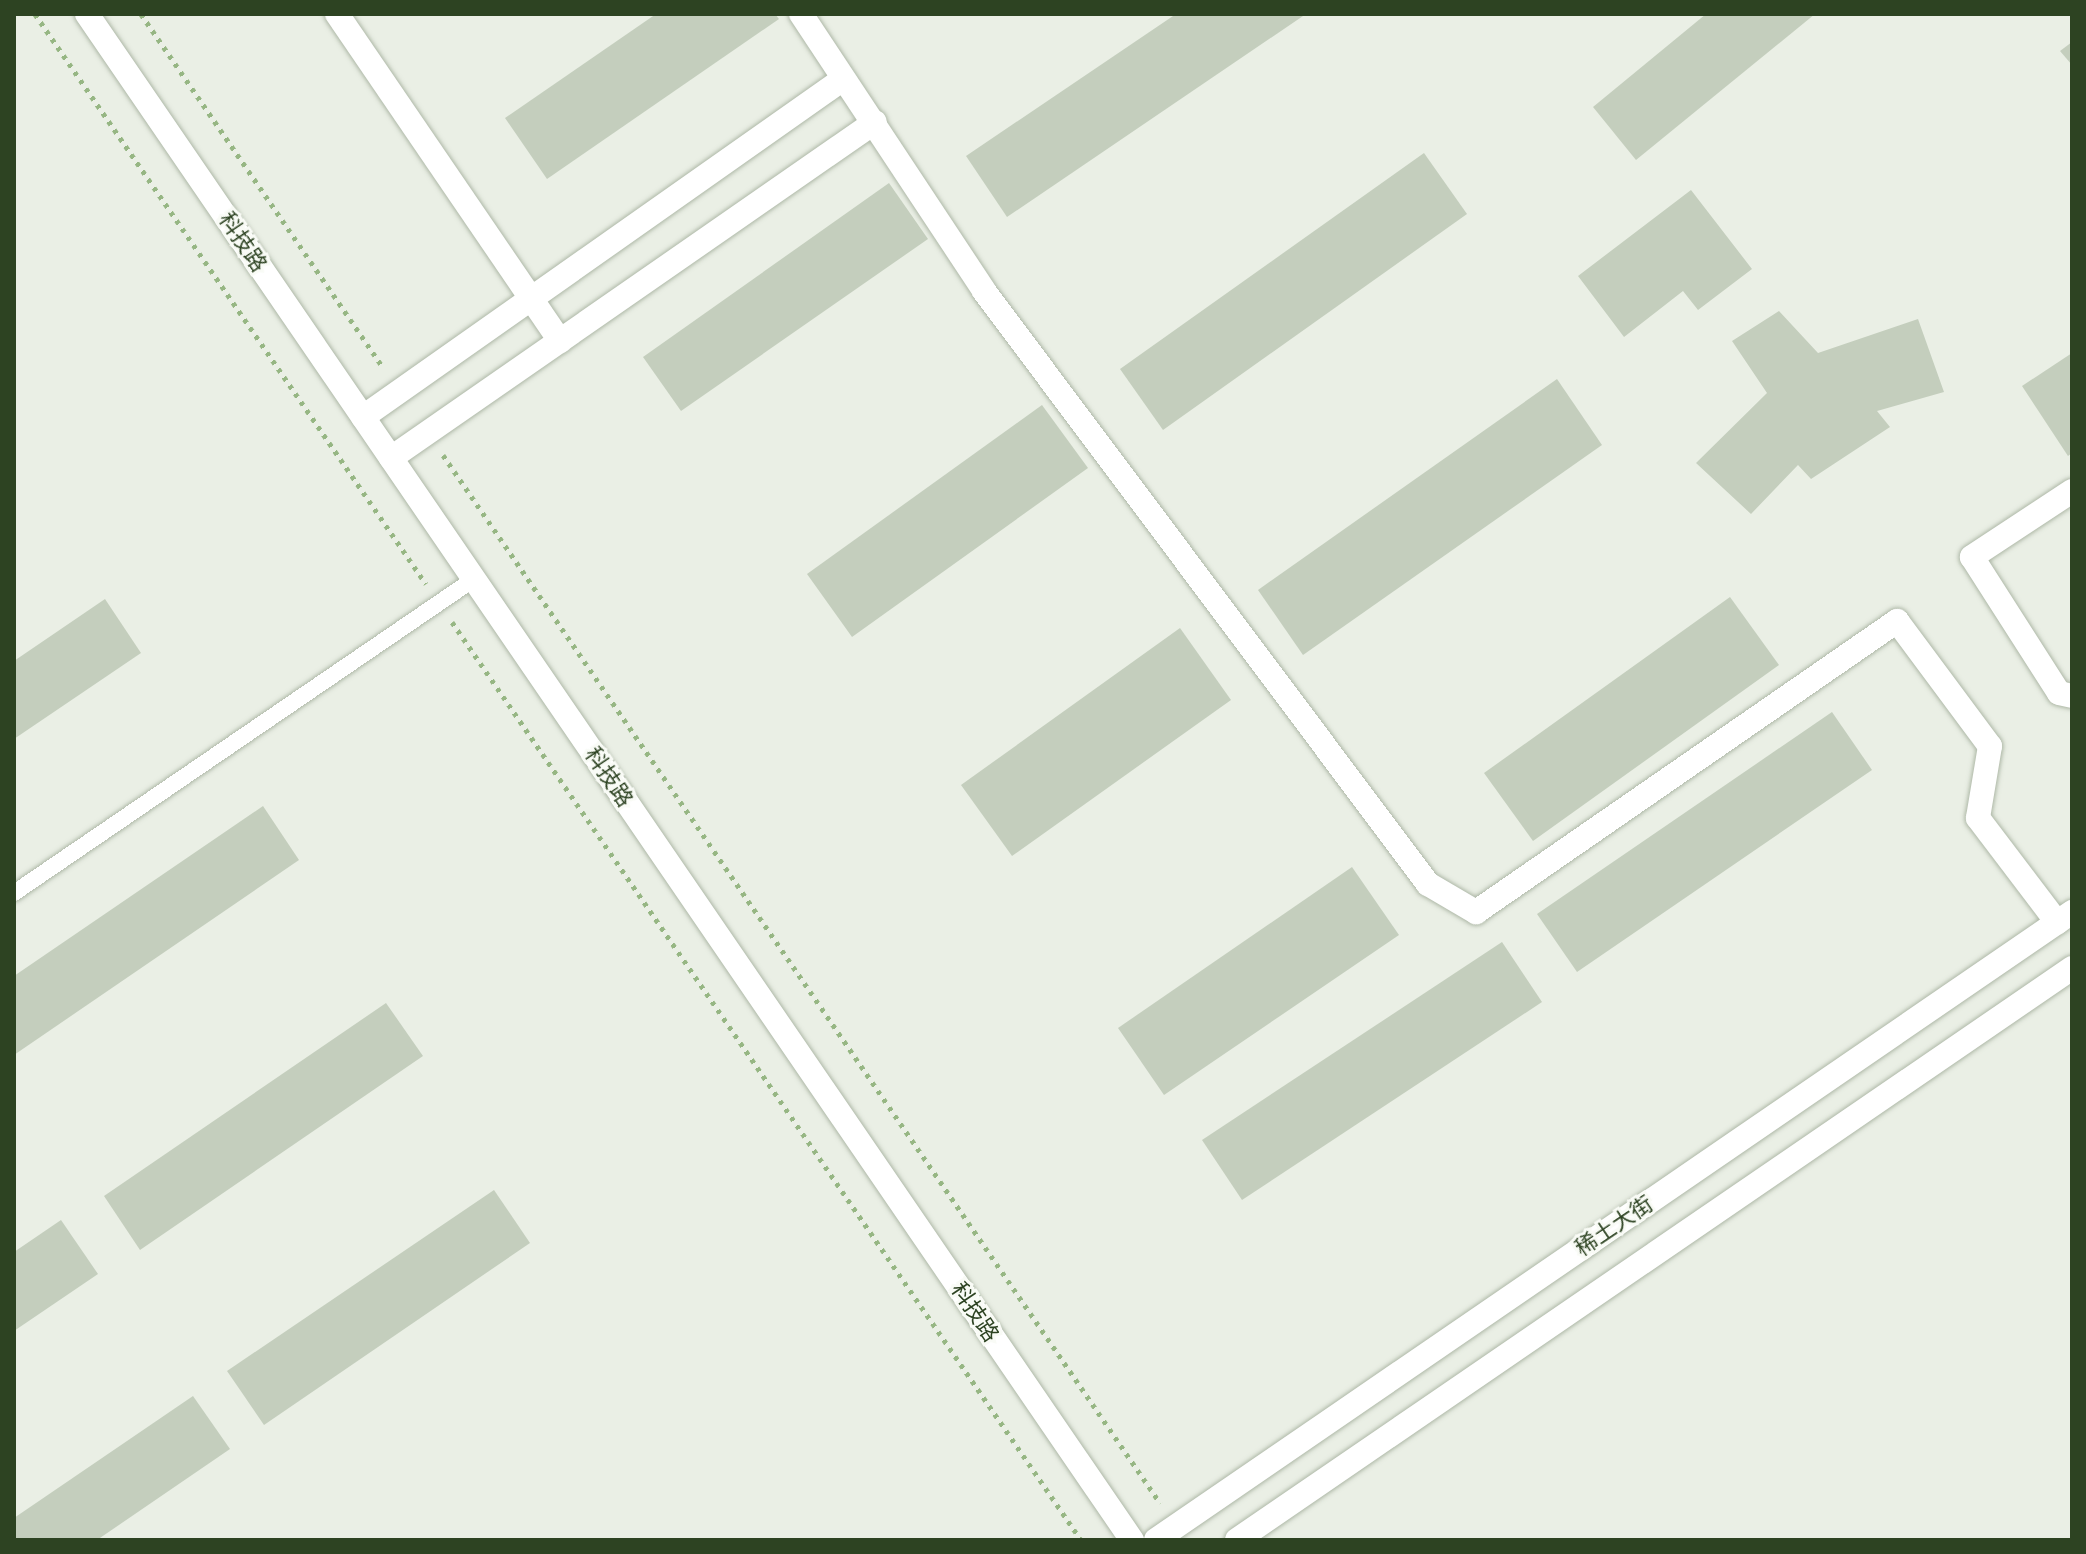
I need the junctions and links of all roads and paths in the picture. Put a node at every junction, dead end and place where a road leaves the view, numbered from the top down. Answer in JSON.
{"nodes":[{"id":1,"x":35,"y":14,"type":"edge"},
{"id":2,"x":87,"y":14,"type":"edge"},
{"id":3,"x":141,"y":14,"type":"edge"},
{"id":4,"x":337,"y":14,"type":"edge"},
{"id":5,"x":801,"y":14,"type":"edge"},
{"id":6,"x":843,"y":79,"type":"junction"},
{"id":7,"x":875,"y":122,"type":"junction"},
{"id":8,"x":534,"y":300,"type":"junction"},
{"id":9,"x":560,"y":341,"type":"junction"},
{"id":10,"x":399,"y":391,"type":"junction"},
{"id":11,"x":363,"y":417,"type":"junction"},
{"id":12,"x":427,"y":433,"type":"junction"},
{"id":13,"x":391,"y":458,"type":"junction"},
{"id":14,"x":2072,"y":491,"type":"edge"},
{"id":15,"x":474,"y":579,"type":"junction"},
{"id":16,"x":439,"y":603,"type":"junction"},
{"id":17,"x":2072,"y":696,"type":"edge"},
{"id":18,"x":14,"y":893,"type":"edge"},
{"id":19,"x":2064,"y":917,"type":"edge"},
{"id":20,"x":2072,"y":968,"type":"edge"},
{"id":21,"x":1166,"y":1533,"type":"edge"},
{"id":22,"x":1081,"y":1540,"type":"edge"},
{"id":23,"x":1132,"y":1540,"type":"edge"},
{"id":24,"x":1237,"y":1540,"type":"edge"}],
"edges":[{"from":1,"to":16,"type":"path"},
{"from":2,"to":11,"type":"street","name":"科技路"},
{"from":3,"to":10,"type":"path"},
{"from":4,"to":8,"type":"street"},
{"from":5,"to":6,"type":"street"},
{"from":6,"to":7,"type":"street"},
{"from":6,"to":8,"type":"street"},
{"from":7,"to":9,"type":"street"},
{"from":7,"to":19,"type":"street"},
{"from":8,"to":9,"type":"street"},
{"from":8,"to":10,"type":"street"},
{"from":9,"to":12,"type":"street"},
{"from":10,"to":11,"type":"street"},
{"from":11,"to":13,"type":"street","name":"科技路"},
{"from":12,"to":13,"type":"street"},
{"from":12,"to":21,"type":"path"},
{"from":13,"to":15,"type":"street","name":"科技路"},
{"from":14,"to":17,"type":"street"},
{"from":15,"to":16,"type":"lane"},
{"from":15,"to":23,"type":"street","name":"科技路"},
{"from":16,"to":18,"type":"lane"},
{"from":16,"to":22,"type":"path"},
{"from":19,"to":21,"type":"street","name":"稀土大街"},
{"from":20,"to":24,"type":"street","name":"稀土大街"}]}
